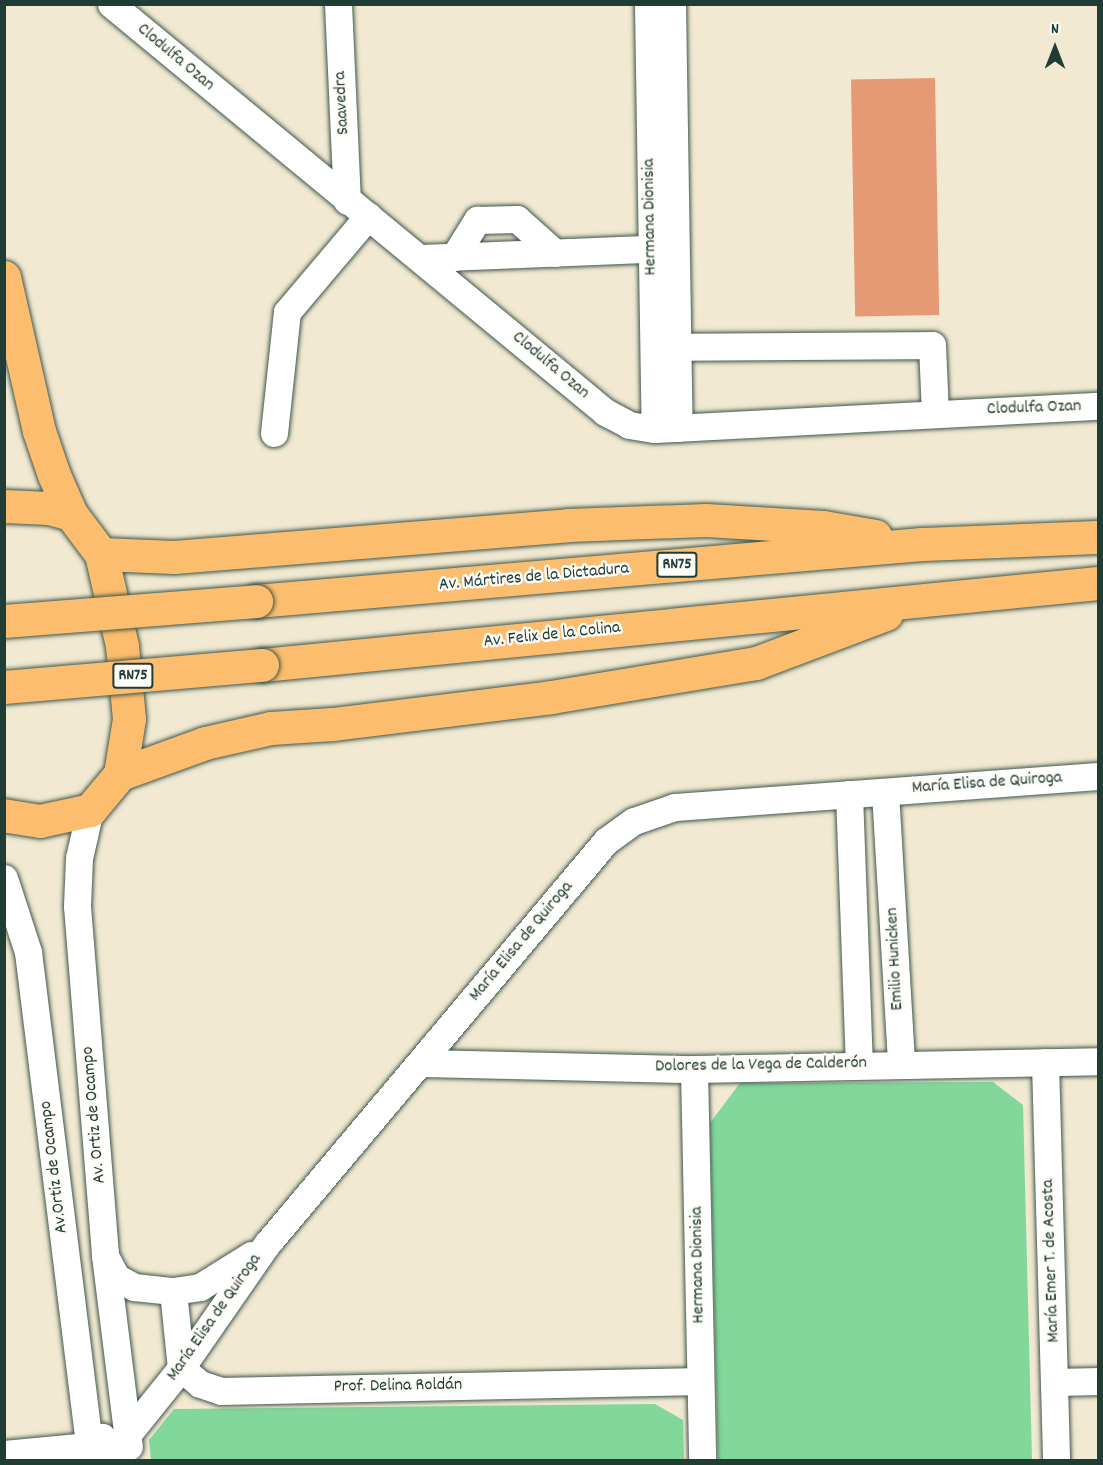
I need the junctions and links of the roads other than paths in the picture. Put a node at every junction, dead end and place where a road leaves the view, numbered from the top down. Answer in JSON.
{"nodes":[{"id":1,"x":111,"y":4,"type":"edge"},
{"id":2,"x":338,"y":4,"type":"edge"},
{"id":3,"x":648,"y":4,"type":"edge"},
{"id":4,"x":672,"y":4,"type":"edge"},
{"id":5,"x":357,"y":208,"type":"junction"},
{"id":6,"x":663,"y":249,"type":"junction"},
{"id":7,"x":555,"y":253,"type":"junction"},
{"id":8,"x":454,"y":257,"type":"junction"},
{"id":9,"x":422,"y":258,"type":"junction"},
{"id":10,"x":4,"y":277,"type":"edge"},
{"id":11,"x":665,"y":347,"type":"junction"},
{"id":12,"x":1098,"y":406,"type":"edge"},
{"id":13,"x":935,"y":413,"type":"junction"},
{"id":14,"x":667,"y":429,"type":"junction"},
{"id":15,"x":274,"y":433,"type":"dead end"},
{"id":16,"x":4,"y":506,"type":"edge"},
{"id":17,"x":71,"y":514,"type":"junction"},
{"id":18,"x":1098,"y":537,"type":"edge"},
{"id":19,"x":922,"y":544,"type":"junction"},
{"id":20,"x":101,"y":554,"type":"junction"},
{"id":21,"x":1098,"y":583,"type":"edge"},
{"id":22,"x":928,"y":598,"type":"junction"},
{"id":23,"x":4,"y":621,"type":"edge"},
{"id":24,"x":4,"y":687,"type":"edge"},
{"id":25,"x":120,"y":774,"type":"junction"},
{"id":26,"x":1098,"y":776,"type":"edge"},
{"id":27,"x":885,"y":792,"type":"junction"},
{"id":28,"x":849,"y":794,"type":"junction"},
{"id":29,"x":90,"y":810,"type":"junction"},
{"id":30,"x":4,"y":815,"type":"edge"},
{"id":31,"x":890,"y":854,"type":"junction"},
{"id":32,"x":852,"y":856,"type":"junction"},
{"id":33,"x":4,"y":878,"type":"edge"},
{"id":34,"x":1098,"y":1061,"type":"edge"},
{"id":35,"x":1045,"y":1062,"type":"junction"},
{"id":36,"x":423,"y":1063,"type":"junction"},
{"id":37,"x":901,"y":1064,"type":"junction"},
{"id":38,"x":859,"y":1065,"type":"junction"},
{"id":39,"x":694,"y":1069,"type":"junction"},
{"id":40,"x":267,"y":1244,"type":"junction"},
{"id":41,"x":105,"y":1255,"type":"junction"},
{"id":42,"x":173,"y":1291,"type":"junction"},
{"id":43,"x":181,"y":1368,"type":"junction"},
{"id":44,"x":700,"y":1381,"type":"junction"},
{"id":45,"x":1098,"y":1381,"type":"edge"},
{"id":46,"x":1056,"y":1382,"type":"junction"},
{"id":47,"x":128,"y":1440,"type":"edge"},
{"id":48,"x":4,"y":1454,"type":"edge"},
{"id":49,"x":95,"y":1456,"type":"edge"},
{"id":50,"x":702,"y":1461,"type":"edge"},
{"id":51,"x":1056,"y":1461,"type":"edge"}],
"edges":[{"from":1,"to":5,"type":"street","name":"Clodulfa Ozan"},
{"from":2,"to":5,"type":"street","name":"Saavedra"},
{"from":3,"to":6,"type":"street","name":"Hermana Dionisia"},
{"from":4,"to":6,"type":"street","name":"Hermana Dionisia"},
{"from":5,"to":9,"type":"street","name":"Clodulfa Ozan"},
{"from":5,"to":15,"type":"street"},
{"from":6,"to":7,"type":"street"},
{"from":6,"to":11,"type":"street","name":"Hermana Dionisia"},
{"from":7,"to":8,"type":"street"},
{"from":7,"to":8,"type":"street"},
{"from":8,"to":9,"type":"street"},
{"from":9,"to":14,"type":"street","name":"Clodulfa Ozan"},
{"from":10,"to":17,"type":"main road"},
{"from":11,"to":13,"type":"street"},
{"from":11,"to":14,"type":"street","name":"Hermana Dionisia"},
{"from":12,"to":13,"type":"street","name":"Clodulfa Ozan"},
{"from":13,"to":14,"type":"street","name":"Clodulfa Ozan"},
{"from":16,"to":17,"type":"main road"},
{"from":17,"to":20,"type":"main road"},
{"from":18,"to":19,"type":"main road","name":"Av. Mártires de la Dictadura","number":"RN75"},
{"from":19,"to":20,"type":"main road"},
{"from":19,"to":23,"type":"main road","name":"Av. Mártires de la Dictadura","number":"RN75","bridge":true},
{"from":20,"to":25,"type":"main road"},
{"from":21,"to":22,"type":"main road","name":"Av. Felix de la Colina","number":"RN75"},
{"from":22,"to":24,"type":"main road","name":"Av. Felix de la Colina","number":"RN75","bridge":true},
{"from":22,"to":25,"type":"main road"},
{"from":25,"to":29,"type":"main road"},
{"from":26,"to":27,"type":"street","name":"María Elisa de Quiroga"},
{"from":27,"to":28,"type":"street","name":"María Elisa de Quiroga"},
{"from":27,"to":31,"type":"street","name":"Emilio Hunicken"},
{"from":28,"to":32,"type":"street"},
{"from":28,"to":36,"type":"street","name":"María Elisa de Quiroga"},
{"from":29,"to":30,"type":"main road"},
{"from":29,"to":41,"type":"street","name":"Av. Ortiz de Ocampo"},
{"from":31,"to":32,"type":"street"},
{"from":31,"to":37,"type":"street","name":"Emilio Hunicken"},
{"from":32,"to":38,"type":"street"},
{"from":33,"to":49,"type":"street","name":"Av.Ortiz de Ocampo"},
{"from":34,"to":35,"type":"street","name":"Dolores de la Vega de Calderón"},
{"from":35,"to":37,"type":"street","name":"Dolores de la Vega de Calderón"},
{"from":35,"to":46,"type":"street","name":"María Emer T. de Acosta"},
{"from":36,"to":39,"type":"street","name":"Dolores de la Vega de Calderón"},
{"from":36,"to":40,"type":"street","name":"María Elisa de Quiroga"},
{"from":37,"to":38,"type":"street","name":"Dolores de la Vega de Calderón"},
{"from":38,"to":39,"type":"street","name":"Dolores de la Vega de Calderón"},
{"from":39,"to":44,"type":"street","name":"Hermana Dionisia"},
{"from":40,"to":42,"type":"street"},
{"from":40,"to":43,"type":"street","name":"María Elisa de Quiroga"},
{"from":41,"to":42,"type":"street"},
{"from":41,"to":47,"type":"street","name":"Av. Ortiz de Ocampo"},
{"from":42,"to":43,"type":"street"},
{"from":43,"to":44,"type":"street","name":"Prof. Delina Roldán"},
{"from":43,"to":47,"type":"street","name":"María Elisa de Quiroga"},
{"from":44,"to":50,"type":"street","name":"Hermana Dionisia"},
{"from":45,"to":46,"type":"street"},
{"from":46,"to":51,"type":"street","name":"María Emer T. de Acosta"},
{"from":47,"to":49,"type":"street","name":"María Elisa de Quiroga"},
{"from":48,"to":49,"type":"street"}]}
